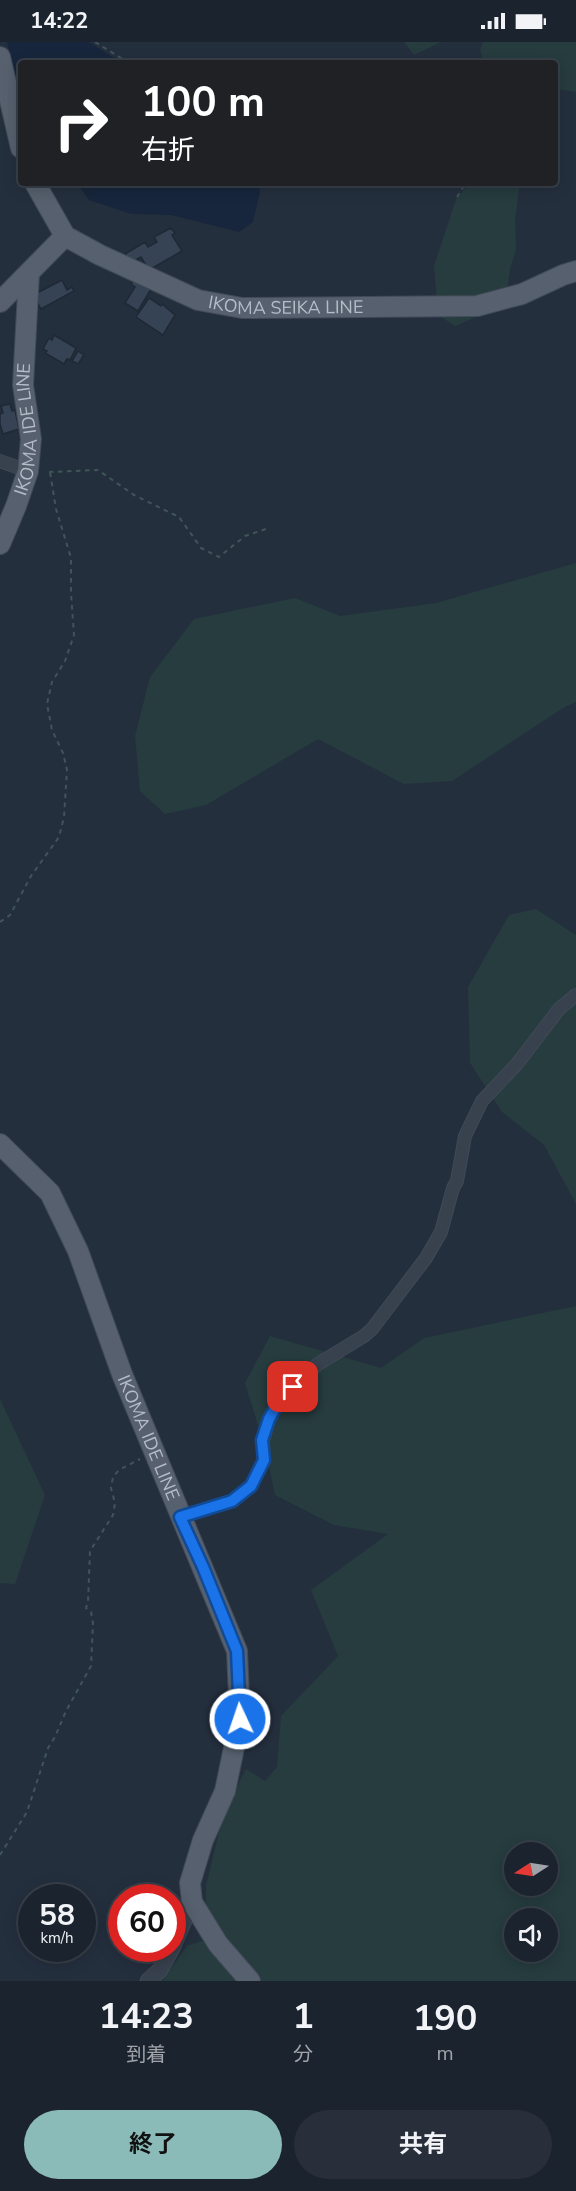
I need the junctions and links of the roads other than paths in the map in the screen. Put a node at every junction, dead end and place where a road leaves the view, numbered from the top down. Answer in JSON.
{"nodes":[{"id":1,"x":0,"y":57,"type":"edge"},
{"id":2,"x":18,"y":135,"type":"edge"},
{"id":3,"x":36,"y":186,"type":"edge"},
{"id":4,"x":65,"y":236,"type":"junction"},
{"id":5,"x":576,"y":271,"type":"edge"},
{"id":6,"x":29,"y":273,"type":"junction"},
{"id":7,"x":0,"y":302,"type":"edge"},
{"id":8,"x":0,"y":461,"type":"edge"},
{"id":9,"x":28,"y":471,"type":"junction"},
{"id":10,"x":0,"y":544,"type":"edge"},
{"id":11,"x":576,"y":995,"type":"edge"},
{"id":12,"x":0,"y":1144,"type":"edge"},
{"id":13,"x":180,"y":1517,"type":"junction"},
{"id":14,"x":192,"y":1902,"type":"junction"},
{"id":15,"x":186,"y":1916,"type":"edge"},
{"id":16,"x":164,"y":1962,"type":"edge"},
{"id":17,"x":148,"y":1981,"type":"edge"},
{"id":18,"x":250,"y":1981,"type":"edge"}],
"edges":[{"from":1,"to":2,"type":"main road"},
{"from":3,"to":4,"type":"main road"},
{"from":4,"to":5,"type":"main road","name":"IKOMA SEIKA LINE"},
{"from":4,"to":6,"type":"main road"},
{"from":6,"to":7,"type":"main road"},
{"from":6,"to":9,"type":"main road","name":"IKOMA IDE LINE"},
{"from":8,"to":9,"type":"street"},
{"from":9,"to":10,"type":"main road","name":"IKOMA IDE LINE"},
{"from":11,"to":13,"type":"street"},
{"from":12,"to":13,"type":"main road","name":"IKOMA IDE LINE"},
{"from":13,"to":14,"type":"main road","name":"IKOMA IDE LINE"},
{"from":14,"to":15,"type":"street"},
{"from":14,"to":18,"type":"main road"},
{"from":16,"to":17,"type":"street"}]}
